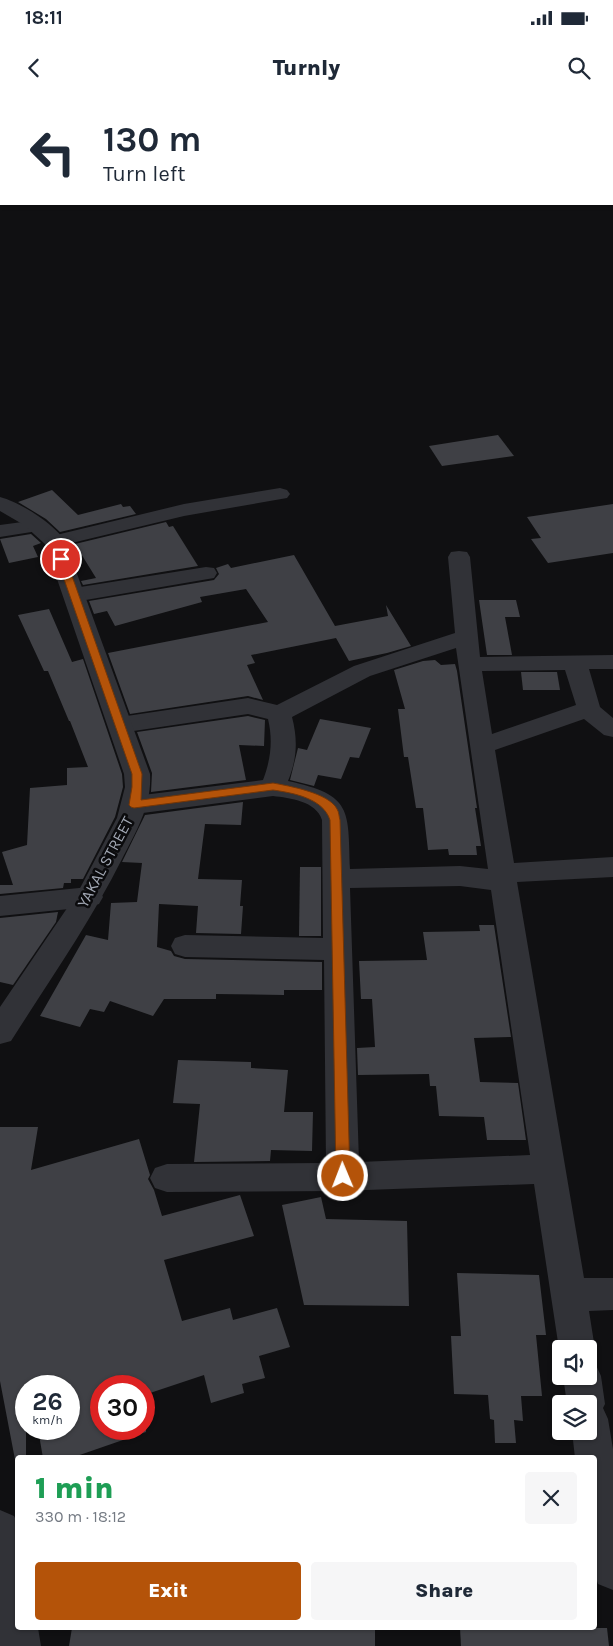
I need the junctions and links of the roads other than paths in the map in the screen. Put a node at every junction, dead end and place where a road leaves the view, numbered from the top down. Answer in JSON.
{"nodes":[{"id":1,"x":280,"y":494,"type":"dead end"},
{"id":2,"x":0,"y":503,"type":"edge"},
{"id":3,"x":0,"y":531,"type":"edge"},
{"id":4,"x":46,"y":534,"type":"junction"},
{"id":5,"x":459,"y":557,"type":"dead end"},
{"id":6,"x":206,"y":573,"type":"dead end"},
{"id":7,"x":74,"y":595,"type":"junction"},
{"id":8,"x":468,"y":651,"type":"junction"},
{"id":9,"x":613,"y":662,"type":"edge"},
{"id":10,"x":575,"y":663,"type":"junction"},
{"id":11,"x":589,"y":709,"type":"junction"},
{"id":12,"x":279,"y":714,"type":"junction"},
{"id":13,"x":120,"y":725,"type":"junction"},
{"id":14,"x":613,"y":729,"type":"edge"},
{"id":15,"x":482,"y":746,"type":"junction"},
{"id":16,"x":273,"y":787,"type":"junction"},
{"id":17,"x":134,"y":805,"type":"junction"},
{"id":18,"x":613,"y":867,"type":"edge"},
{"id":19,"x":502,"y":878,"type":"junction"},
{"id":20,"x":336,"y":879,"type":"junction"},
{"id":21,"x":89,"y":897,"type":"junction"},
{"id":22,"x":0,"y":906,"type":"edge"},
{"id":23,"x":185,"y":946,"type":"dead end"},
{"id":24,"x":337,"y":949,"type":"junction"},
{"id":25,"x":0,"y":1032,"type":"edge"},
{"id":26,"x":549,"y":1169,"type":"junction"},
{"id":27,"x":343,"y":1176,"type":"junction"},
{"id":28,"x":167,"y":1178,"type":"dead end"},
{"id":29,"x":613,"y":1294,"type":"edge"},
{"id":30,"x":569,"y":1295,"type":"junction"},
{"id":31,"x":576,"y":1340,"type":"edge"},
{"id":32,"x":592,"y":1440,"type":"edge"},
{"id":33,"x":595,"y":1455,"type":"edge"},
{"id":34,"x":597,"y":1470,"type":"edge"},
{"id":35,"x":0,"y":1530,"type":"edge"},
{"id":36,"x":613,"y":1570,"type":"edge"},
{"id":37,"x":15,"y":1617,"type":"edge"},
{"id":38,"x":17,"y":1630,"type":"edge"},
{"id":39,"x":20,"y":1646,"type":"edge"}],
"edges":[{"from":1,"to":4,"type":"street"},
{"from":2,"to":4,"type":"street"},
{"from":3,"to":4,"type":"street"},
{"from":4,"to":7,"type":"street","name":"YAKAL STREET"},
{"from":5,"to":8,"type":"street"},
{"from":6,"to":7,"type":"street"},
{"from":7,"to":13,"type":"street","name":"YAKAL STREET"},
{"from":8,"to":10,"type":"street"},
{"from":8,"to":12,"type":"street"},
{"from":8,"to":15,"type":"street"},
{"from":9,"to":10,"type":"street"},
{"from":10,"to":11,"type":"street"},
{"from":11,"to":14,"type":"street"},
{"from":11,"to":15,"type":"street"},
{"from":12,"to":13,"type":"street"},
{"from":12,"to":16,"type":"street"},
{"from":13,"to":17,"type":"street","name":"YAKAL STREET"},
{"from":15,"to":19,"type":"street"},
{"from":16,"to":17,"type":"street"},
{"from":16,"to":20,"type":"street"},
{"from":17,"to":21,"type":"street","name":"YAKAL STREET"},
{"from":18,"to":19,"type":"street"},
{"from":19,"to":20,"type":"street"},
{"from":19,"to":26,"type":"street"},
{"from":20,"to":24,"type":"street"},
{"from":21,"to":22,"type":"street"},
{"from":21,"to":25,"type":"street","name":"YAKAL STREET"},
{"from":23,"to":24,"type":"street"},
{"from":24,"to":27,"type":"street"},
{"from":26,"to":27,"type":"street"},
{"from":26,"to":30,"type":"street"},
{"from":27,"to":28,"type":"street"},
{"from":29,"to":30,"type":"street"},
{"from":30,"to":31,"type":"street"},
{"from":32,"to":33,"type":"street"},
{"from":34,"to":36,"type":"street"},
{"from":35,"to":37,"type":"street"},
{"from":38,"to":39,"type":"street"}]}
